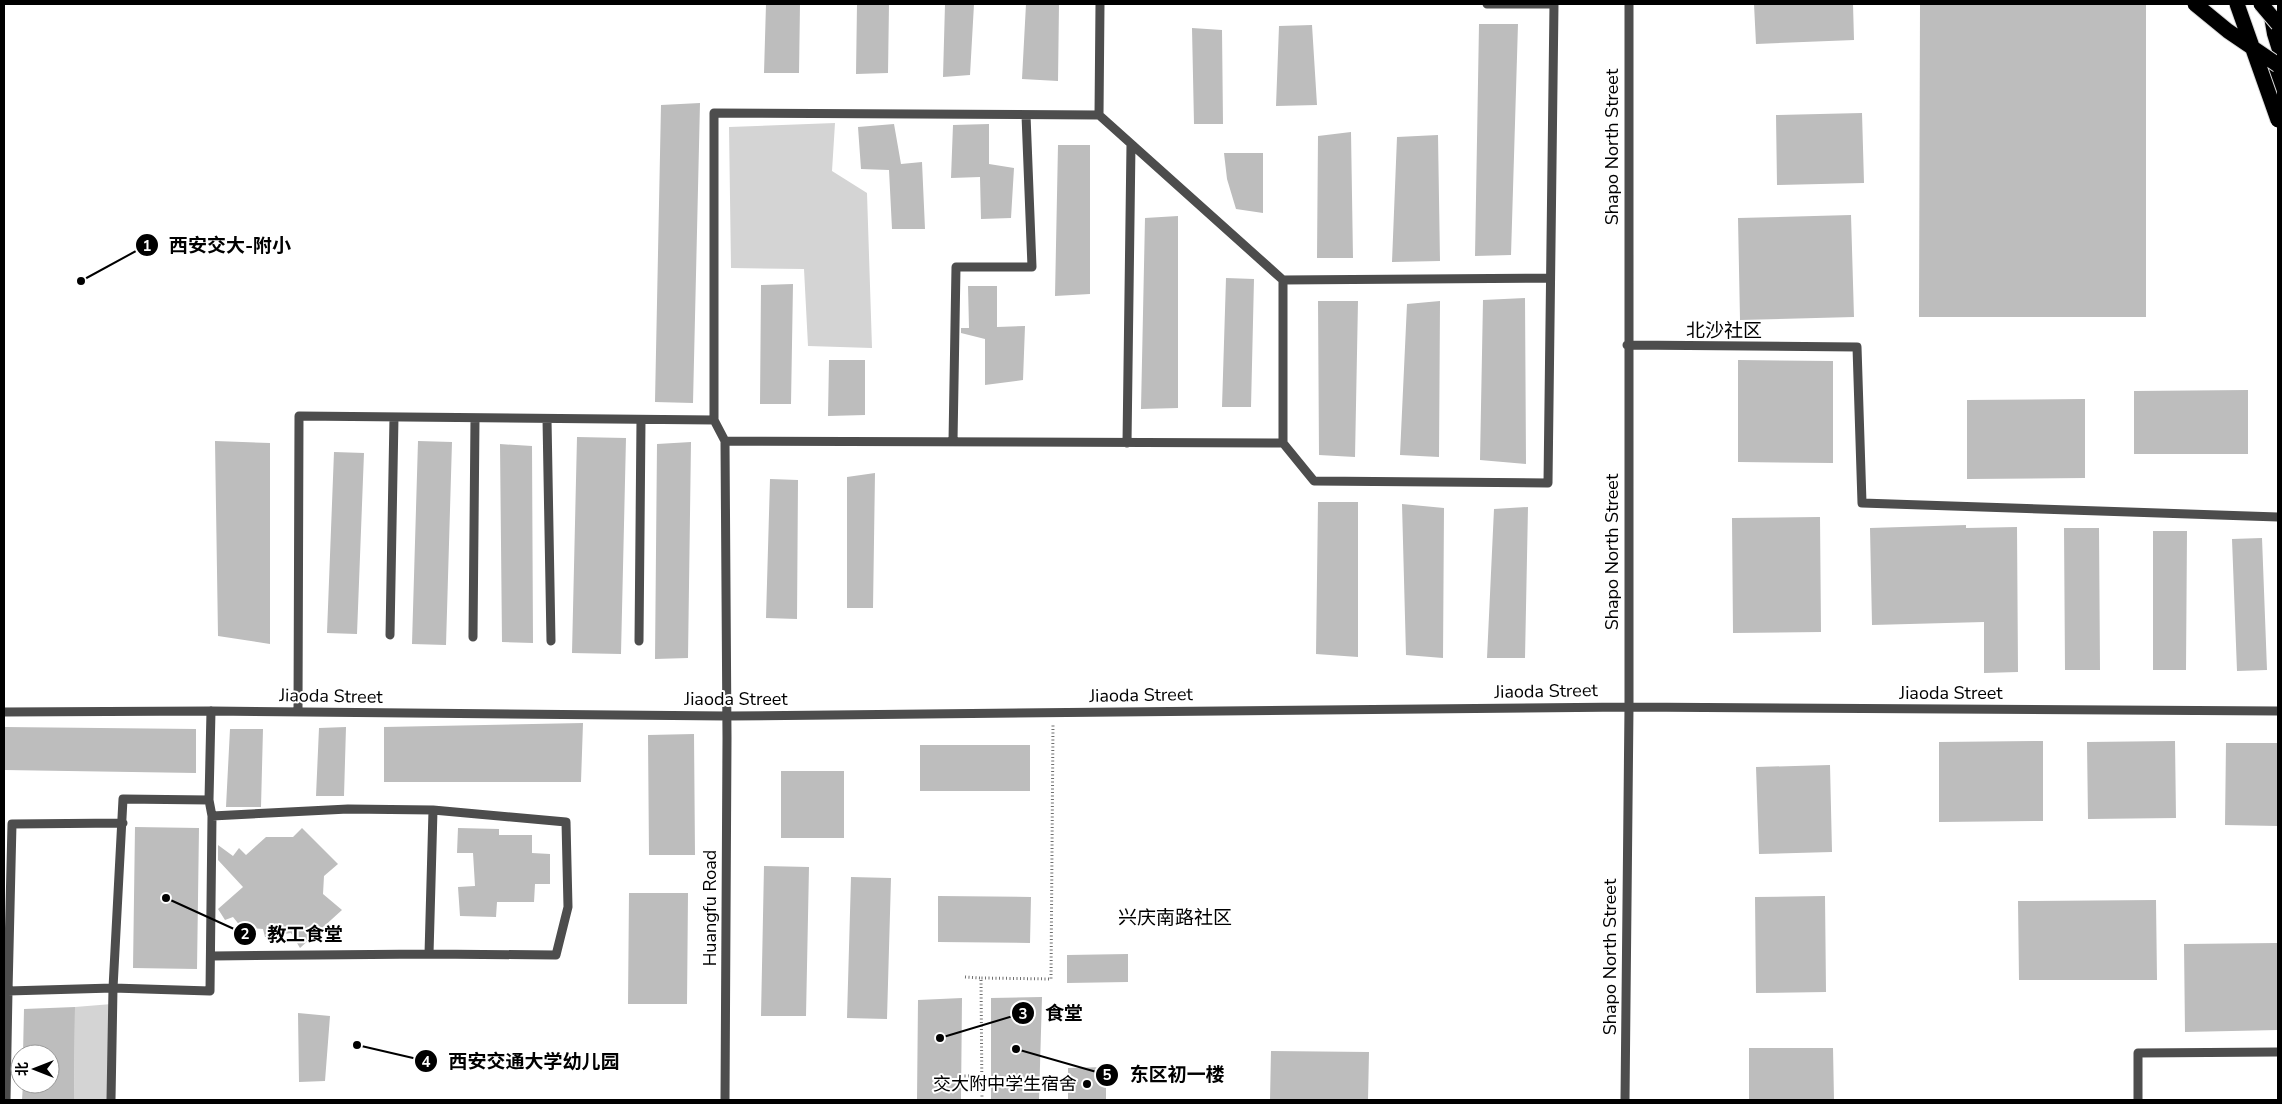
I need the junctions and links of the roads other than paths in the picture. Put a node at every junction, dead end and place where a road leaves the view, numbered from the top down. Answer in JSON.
{"nodes":[{"id":1,"x":1100,"y":4,"type":"edge"},
{"id":2,"x":1487,"y":4,"type":"edge"},
{"id":3,"x":1629,"y":4,"type":"edge"},
{"id":4,"x":2196,"y":4,"type":"edge"},
{"id":5,"x":2233,"y":4,"type":"edge"},
{"id":6,"x":2238,"y":4,"type":"edge"},
{"id":7,"x":2261,"y":4,"type":"edge"},
{"id":8,"x":2268,"y":4,"type":"edge"},
{"id":9,"x":2278,"y":24,"type":"edge"},
{"id":10,"x":2278,"y":50,"type":"edge"},
{"id":11,"x":2278,"y":65,"type":"edge"},
{"id":12,"x":2278,"y":87,"type":"edge"},
{"id":13,"x":1026,"y":115,"type":"junction"},
{"id":14,"x":1099,"y":115,"type":"junction"},
{"id":15,"x":2278,"y":120,"type":"edge"},
{"id":16,"x":1131,"y":144,"type":"junction"},
{"id":17,"x":1550,"y":278,"type":"junction"},
{"id":18,"x":1283,"y":280,"type":"junction"},
{"id":19,"x":1627,"y":345,"type":"junction"},
{"id":20,"x":394,"y":417,"type":"junction"},
{"id":21,"x":475,"y":418,"type":"junction"},
{"id":22,"x":547,"y":419,"type":"junction"},
{"id":23,"x":641,"y":420,"type":"junction"},
{"id":24,"x":714,"y":420,"type":"junction"},
{"id":25,"x":725,"y":441,"type":"junction"},
{"id":26,"x":953,"y":441,"type":"junction"},
{"id":27,"x":1127,"y":443,"type":"junction"},
{"id":28,"x":1283,"y":443,"type":"junction"},
{"id":29,"x":2278,"y":517,"type":"edge"},
{"id":30,"x":390,"y":635,"type":"dead end"},
{"id":31,"x":473,"y":637,"type":"dead end"},
{"id":32,"x":551,"y":641,"type":"dead end"},
{"id":33,"x":639,"y":641,"type":"dead end"},
{"id":34,"x":1629,"y":707,"type":"junction"},
{"id":35,"x":211,"y":711,"type":"junction"},
{"id":36,"x":2278,"y":711,"type":"edge"},
{"id":37,"x":4,"y":712,"type":"edge"},
{"id":38,"x":298,"y":712,"type":"junction"},
{"id":39,"x":727,"y":716,"type":"junction"},
{"id":40,"x":209,"y":800,"type":"junction"},
{"id":41,"x":433,"y":810,"type":"junction"},
{"id":42,"x":212,"y":816,"type":"junction"},
{"id":43,"x":123,"y":823,"type":"junction"},
{"id":44,"x":429,"y":954,"type":"junction"},
{"id":45,"x":212,"y":956,"type":"junction"},
{"id":46,"x":113,"y":988,"type":"junction"},
{"id":47,"x":6,"y":991,"type":"edge"},
{"id":48,"x":2278,"y":1052,"type":"edge"},
{"id":49,"x":6,"y":1100,"type":"edge"},
{"id":50,"x":111,"y":1100,"type":"edge"},
{"id":51,"x":725,"y":1100,"type":"edge"},
{"id":52,"x":1625,"y":1100,"type":"edge"},
{"id":53,"x":2138,"y":1100,"type":"edge"}],
"edges":[{"from":1,"to":14,"type":"street"},
{"from":2,"to":17,"type":"street"},
{"from":3,"to":19,"type":"street","name":"Shapo North Street"},
{"from":4,"to":11,"type":"highway","bridge":true},
{"from":5,"to":12,"type":"main road"},
{"from":6,"to":15,"type":"highway","bridge":true},
{"from":7,"to":9,"type":"highway","bridge":true},
{"from":8,"to":10,"type":"main road"},
{"from":13,"to":14,"type":"street"},
{"from":13,"to":24,"type":"street"},
{"from":13,"to":26,"type":"street"},
{"from":14,"to":16,"type":"street"},
{"from":16,"to":18,"type":"street"},
{"from":16,"to":27,"type":"street"},
{"from":17,"to":18,"type":"street"},
{"from":17,"to":28,"type":"street"},
{"from":18,"to":28,"type":"street"},
{"from":19,"to":29,"type":"street"},
{"from":19,"to":34,"type":"street","name":"Shapo North Street"},
{"from":20,"to":21,"type":"street"},
{"from":20,"to":30,"type":"street"},
{"from":20,"to":38,"type":"street"},
{"from":21,"to":22,"type":"street"},
{"from":21,"to":31,"type":"street"},
{"from":22,"to":23,"type":"street"},
{"from":22,"to":32,"type":"street"},
{"from":23,"to":24,"type":"street"},
{"from":23,"to":33,"type":"street"},
{"from":24,"to":25,"type":"street"},
{"from":25,"to":26,"type":"street"},
{"from":25,"to":39,"type":"street","name":"Huangfu Road"},
{"from":26,"to":27,"type":"street"},
{"from":27,"to":28,"type":"street"},
{"from":34,"to":36,"type":"street","name":"Jiaoda Street"},
{"from":34,"to":39,"type":"street","name":"Jiaoda Street"},
{"from":34,"to":52,"type":"street","name":"Shapo North Street"},
{"from":35,"to":37,"type":"street","name":"Jiaoda Street"},
{"from":35,"to":38,"type":"street","name":"Jiaoda Street"},
{"from":35,"to":40,"type":"street"},
{"from":38,"to":39,"type":"street","name":"Jiaoda Street"},
{"from":39,"to":51,"type":"street","name":"Huangfu Road"},
{"from":40,"to":42,"type":"street"},
{"from":40,"to":43,"type":"street"},
{"from":41,"to":42,"type":"street"},
{"from":41,"to":44,"type":"street"},
{"from":41,"to":44,"type":"street"},
{"from":42,"to":45,"type":"street"},
{"from":43,"to":46,"type":"street"},
{"from":43,"to":47,"type":"street"},
{"from":44,"to":45,"type":"street"},
{"from":45,"to":46,"type":"street"},
{"from":46,"to":47,"type":"street"},
{"from":46,"to":50,"type":"street"},
{"from":47,"to":49,"type":"street"},
{"from":48,"to":53,"type":"street"}]}
